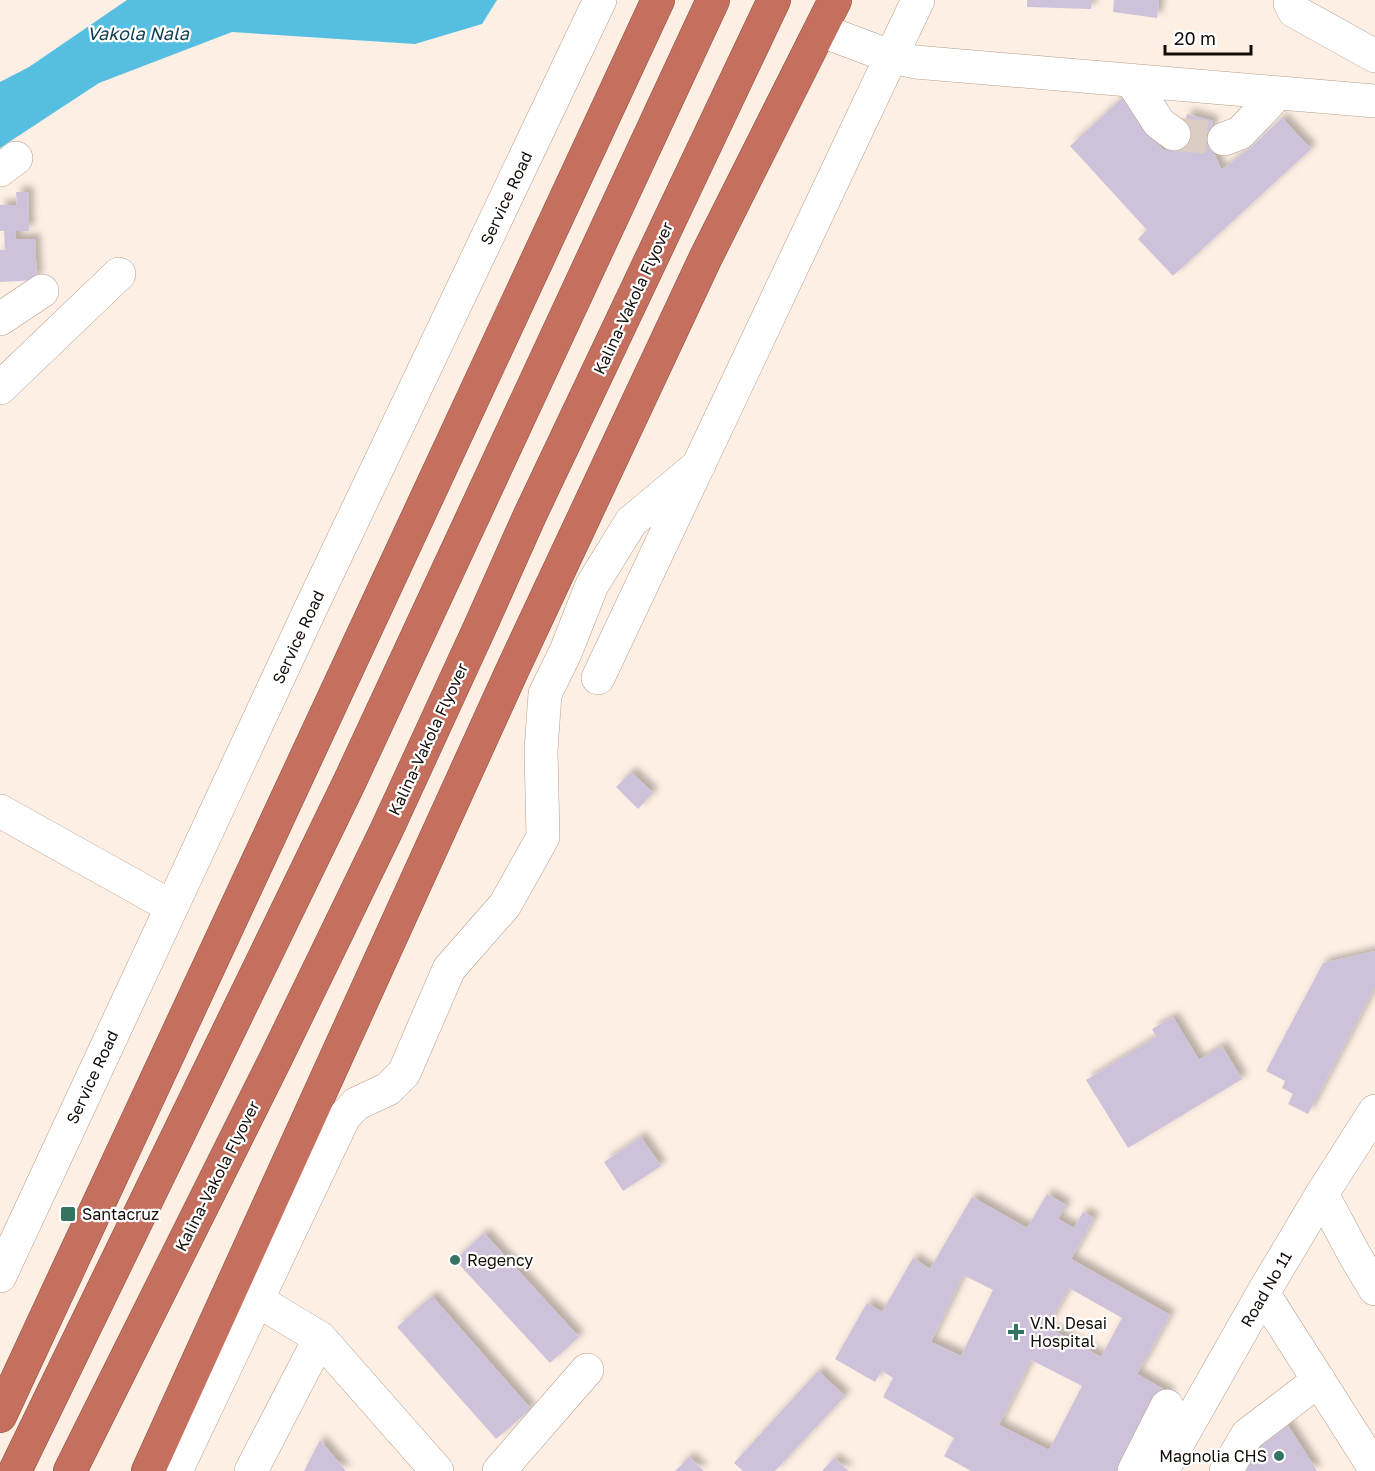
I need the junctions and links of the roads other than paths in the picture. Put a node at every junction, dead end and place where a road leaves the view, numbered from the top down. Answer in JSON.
{"nodes":[{"id":1,"x":600,"y":0,"type":"edge"},
{"id":2,"x":658,"y":0,"type":"edge"},
{"id":3,"x":713,"y":0,"type":"edge"},
{"id":4,"x":774,"y":0,"type":"edge"},
{"id":5,"x":834,"y":0,"type":"edge"},
{"id":6,"x":918,"y":0,"type":"edge"},
{"id":7,"x":1290,"y":0,"type":"edge"},
{"id":8,"x":814,"y":15,"type":"edge"},
{"id":9,"x":1375,"y":56,"type":"edge"},
{"id":10,"x":892,"y":57,"type":"junction"},
{"id":11,"x":1131,"y":80,"type":"junction"},
{"id":12,"x":1278,"y":93,"type":"junction"},
{"id":13,"x":1375,"y":101,"type":"edge"},
{"id":14,"x":1174,"y":134,"type":"tunnel mouth"},
{"id":15,"x":1224,"y":139,"type":"tunnel mouth"},
{"id":16,"x":119,"y":274,"type":"dead end"},
{"id":17,"x":42,"y":291,"type":"dead end"},
{"id":18,"x":0,"y":319,"type":"edge"},
{"id":19,"x":0,"y":388,"type":"edge"},
{"id":20,"x":699,"y":465,"type":"junction"},
{"id":21,"x":598,"y":678,"type":"dead end"},
{"id":22,"x":0,"y":811,"type":"edge"},
{"id":23,"x":172,"y":907,"type":"junction"},
{"id":24,"x":1375,"y":1111,"type":"edge"},
{"id":25,"x":1322,"y":1194,"type":"junction"},
{"id":26,"x":1364,"y":1246,"type":"edge"},
{"id":27,"x":0,"y":1276,"type":"edge"},
{"id":28,"x":1375,"y":1289,"type":"edge"},
{"id":29,"x":1263,"y":1293,"type":"junction"},
{"id":30,"x":257,"y":1299,"type":"junction"},
{"id":31,"x":320,"y":1338,"type":"junction"},
{"id":32,"x":587,"y":1370,"type":"dead end"},
{"id":33,"x":1318,"y":1380,"type":"junction"},
{"id":34,"x":1167,"y":1406,"type":"dead end"},
{"id":35,"x":0,"y":1416,"type":"edge"},
{"id":36,"x":1375,"y":1469,"type":"edge"},
{"id":37,"x":15,"y":1471,"type":"edge"},
{"id":38,"x":70,"y":1471,"type":"edge"},
{"id":39,"x":127,"y":1471,"type":"edge"},
{"id":40,"x":148,"y":1471,"type":"edge"},
{"id":41,"x":176,"y":1471,"type":"edge"},
{"id":42,"x":251,"y":1471,"type":"edge"},
{"id":43,"x":437,"y":1471,"type":"edge"},
{"id":44,"x":499,"y":1471,"type":"edge"},
{"id":45,"x":1134,"y":1471,"type":"edge"},
{"id":46,"x":1162,"y":1471,"type":"edge"},
{"id":47,"x":1226,"y":1471,"type":"edge"}],
"edges":[{"from":1,"to":23,"type":"street","name":"Service Road"},
{"from":2,"to":35,"type":"highway"},
{"from":3,"to":37,"type":"highway"},
{"from":4,"to":38,"type":"highway","name":"Kalina-Vakola Flyover"},
{"from":5,"to":8,"type":"highway"},
{"from":6,"to":10,"type":"street"},
{"from":7,"to":9,"type":"street"},
{"from":8,"to":10,"type":"street"},
{"from":8,"to":39,"type":"highway"},
{"from":8,"to":40,"type":"highway"},
{"from":10,"to":11,"type":"street"},
{"from":10,"to":20,"type":"street"},
{"from":11,"to":12,"type":"street"},
{"from":11,"to":14,"type":"street"},
{"from":12,"to":13,"type":"street"},
{"from":12,"to":15,"type":"street"},
{"from":16,"to":19,"type":"street"},
{"from":17,"to":18,"type":"street"},
{"from":20,"to":21,"type":"street"},
{"from":20,"to":30,"type":"street"},
{"from":22,"to":23,"type":"street"},
{"from":23,"to":27,"type":"street","name":"Service Road"},
{"from":24,"to":25,"type":"street","name":"Road No 11"},
{"from":25,"to":26,"type":"street"},
{"from":25,"to":29,"type":"street","name":"Road No 11"},
{"from":26,"to":28,"type":"street"},
{"from":29,"to":33,"type":"street"},
{"from":29,"to":46,"type":"street","name":"Road No 11"},
{"from":30,"to":31,"type":"street"},
{"from":30,"to":41,"type":"street"},
{"from":31,"to":42,"type":"street"},
{"from":31,"to":43,"type":"street"},
{"from":32,"to":44,"type":"street"},
{"from":33,"to":36,"type":"street"},
{"from":33,"to":47,"type":"street"},
{"from":34,"to":45,"type":"street"}]}
